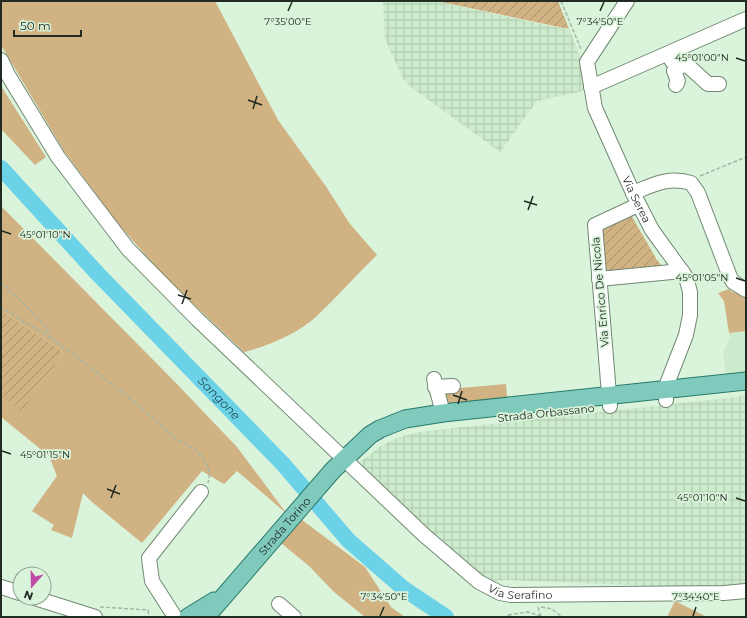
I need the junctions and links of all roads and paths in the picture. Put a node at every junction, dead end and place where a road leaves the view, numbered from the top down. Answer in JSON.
{"nodes":[{"id":1,"x":561,"y":1,"type":"edge"},
{"id":2,"x":627,"y":1,"type":"edge"},
{"id":3,"x":746,"y":20,"type":"edge"},
{"id":4,"x":667,"y":54,"type":"junction"},
{"id":5,"x":1,"y":60,"type":"edge"},
{"id":6,"x":586,"y":62,"type":"junction"},
{"id":7,"x":677,"y":68,"type":"junction"},
{"id":8,"x":719,"y":84,"type":"dead end"},
{"id":9,"x":676,"y":85,"type":"dead end"},
{"id":10,"x":591,"y":86,"type":"junction"},
{"id":11,"x":746,"y":157,"type":"edge"},
{"id":12,"x":696,"y":175,"type":"dead end"},
{"id":13,"x":635,"y":199,"type":"junction"},
{"id":14,"x":682,"y":271,"type":"junction"},
{"id":15,"x":599,"y":279,"type":"junction"},
{"id":16,"x":1,"y":282,"type":"edge"},
{"id":17,"x":743,"y":289,"type":"edge"},
{"id":18,"x":1,"y":307,"type":"edge"},
{"id":19,"x":49,"y":338,"type":"junction"},
{"id":20,"x":746,"y":381,"type":"edge"},
{"id":21,"x":453,"y":386,"type":"dead end"},
{"id":22,"x":746,"y":391,"type":"edge"},
{"id":23,"x":666,"y":395,"type":"junction"},
{"id":24,"x":609,"y":401,"type":"junction"},
{"id":25,"x":443,"y":413,"type":"junction"},
{"id":26,"x":343,"y":461,"type":"junction"},
{"id":27,"x":201,"y":492,"type":"joint"},
{"id":28,"x":1,"y":587,"type":"edge"},
{"id":29,"x":12,"y":590,"type":"edge"},
{"id":30,"x":746,"y":591,"type":"edge"},
{"id":31,"x":225,"y":592,"type":"junction"},
{"id":32,"x":542,"y":601,"type":"junction"},
{"id":33,"x":52,"y":602,"type":"edge"},
{"id":34,"x":279,"y":604,"type":"dead end"},
{"id":35,"x":97,"y":612,"type":"edge"},
{"id":36,"x":149,"y":617,"type":"edge"},
{"id":37,"x":175,"y":617,"type":"edge"},
{"id":38,"x":188,"y":617,"type":"edge"},
{"id":39,"x":206,"y":617,"type":"edge"},
{"id":40,"x":294,"y":617,"type":"edge"},
{"id":41,"x":510,"y":617,"type":"edge"},
{"id":42,"x":540,"y":617,"type":"edge"},
{"id":43,"x":544,"y":617,"type":"edge"}],
"edges":[{"from":1,"to":6,"type":"path"},
{"from":2,"to":6,"type":"street"},
{"from":3,"to":4,"type":"street"},
{"from":4,"to":7,"type":"street"},
{"from":4,"to":10,"type":"street"},
{"from":5,"to":26,"type":"street","name":"Via Serafino"},
{"from":6,"to":10,"type":"street","name":"Via Serea"},
{"from":7,"to":8,"type":"street"},
{"from":7,"to":9,"type":"street"},
{"from":10,"to":13,"type":"street","name":"Via Serea"},
{"from":11,"to":12,"type":"path"},
{"from":13,"to":14,"type":"street","name":"Via Serea"},
{"from":13,"to":15,"type":"street","name":"Via Enrico De Nicola"},
{"from":13,"to":17,"type":"street"},
{"from":14,"to":15,"type":"street"},
{"from":14,"to":23,"type":"street","name":"Via Serea"},
{"from":15,"to":24,"type":"street","name":"Via Enrico De Nicola"},
{"from":16,"to":19,"type":"path"},
{"from":18,"to":19,"type":"path"},
{"from":19,"to":27,"type":"path"},
{"from":20,"to":23,"type":"main road","name":"Strada Orbassano"},
{"from":21,"to":25,"type":"street"},
{"from":22,"to":23,"type":"main road","name":"Strada Orbassano"},
{"from":23,"to":24,"type":"main road","name":"Strada Orbassano"},
{"from":24,"to":25,"type":"main road","name":"Strada Orbassano"},
{"from":24,"to":26,"type":"main road","name":"Strada Orbassano"},
{"from":25,"to":26,"type":"main road","name":"Strada Orbassano"},
{"from":26,"to":31,"type":"main road","name":"Strada Torino"},
{"from":26,"to":32,"type":"street","name":"Via Serafino"},
{"from":27,"to":37,"type":"street"},
{"from":28,"to":29,"type":"street"},
{"from":30,"to":32,"type":"street","name":"Via Serafino"},
{"from":31,"to":38,"type":"main road","name":"Strada Torino"},
{"from":31,"to":39,"type":"main road","name":"Strada Torino"},
{"from":32,"to":42,"type":"path"},
{"from":33,"to":35,"type":"street"},
{"from":34,"to":40,"type":"street"},
{"from":35,"to":36,"type":"path"},
{"from":41,"to":43,"type":"path","bridge":true}]}
